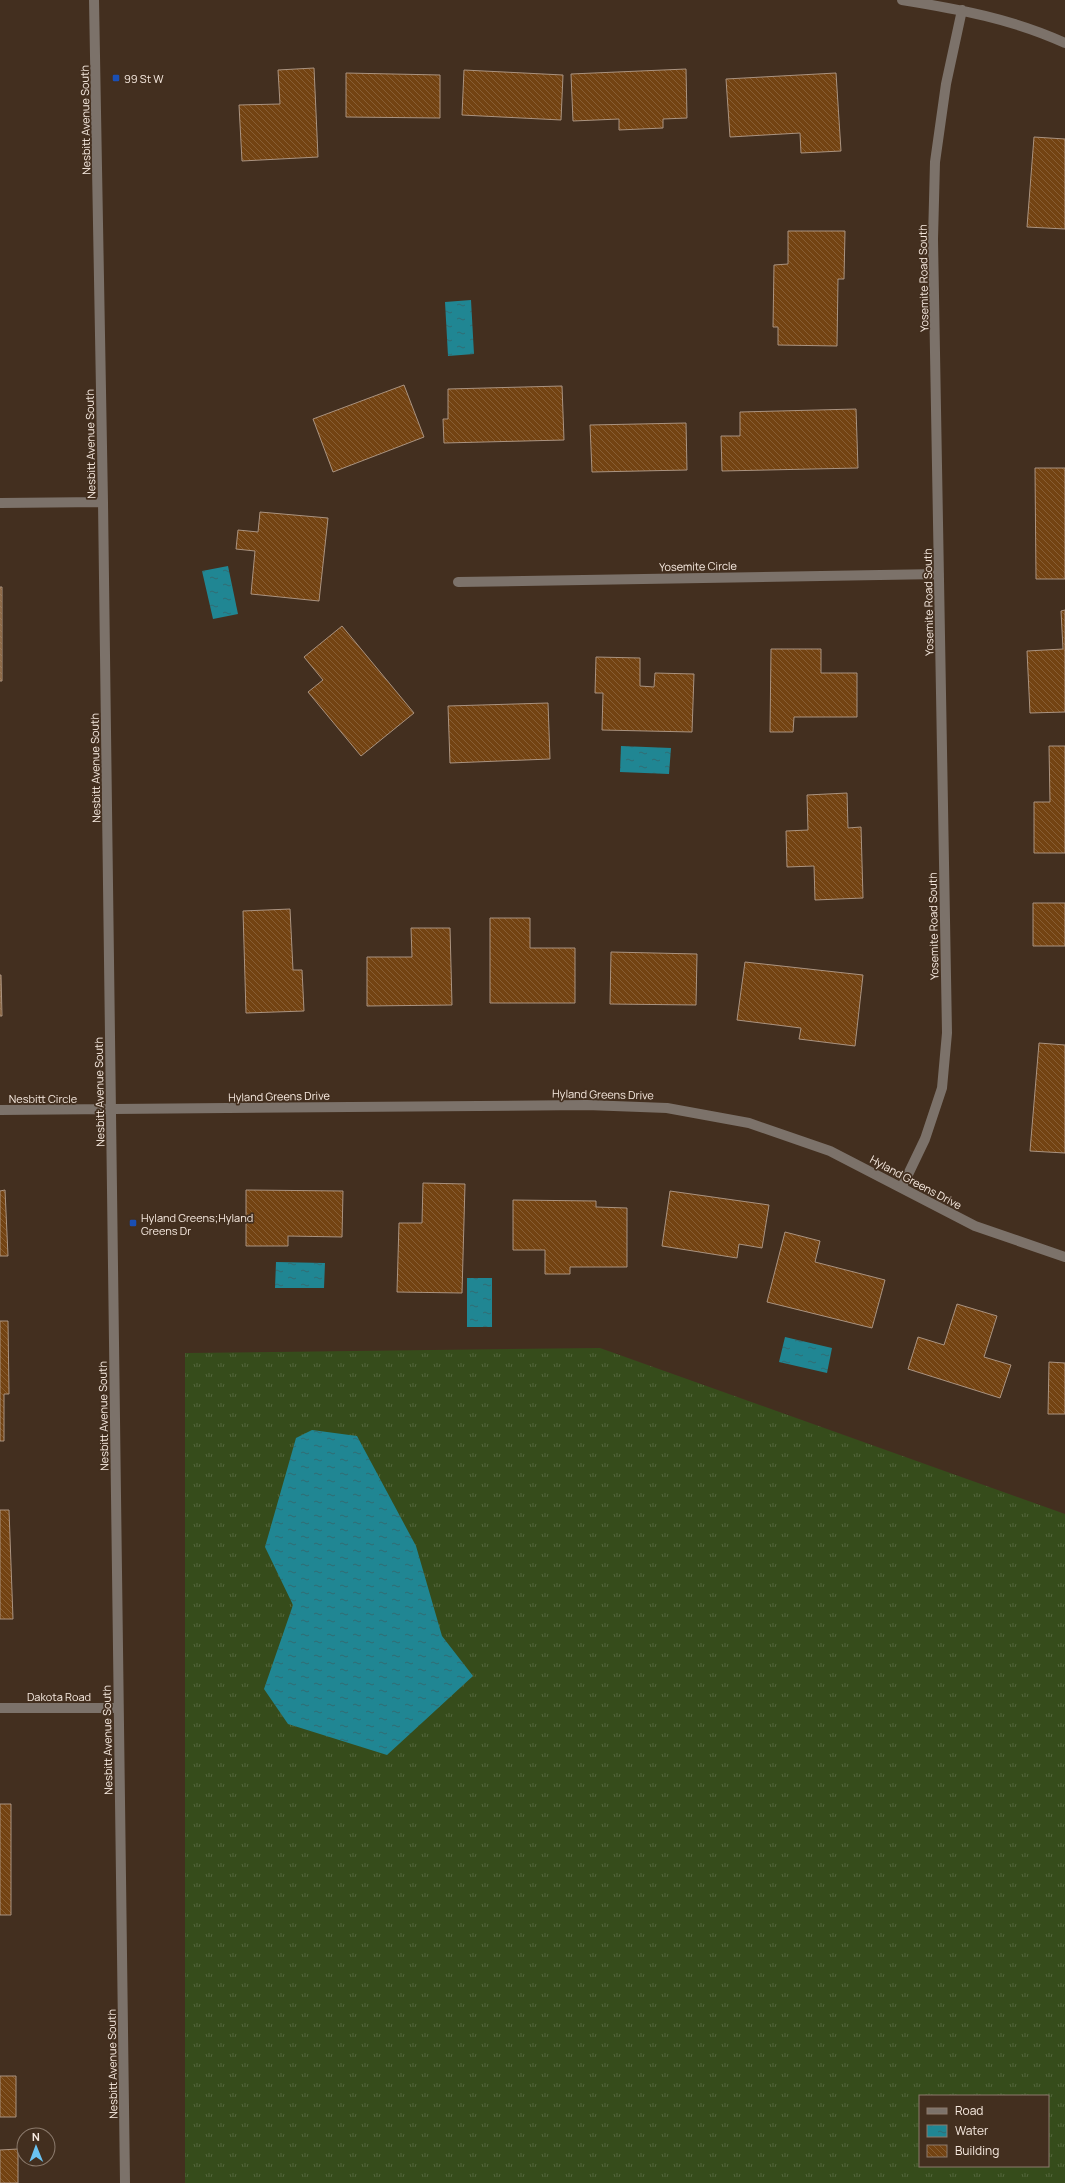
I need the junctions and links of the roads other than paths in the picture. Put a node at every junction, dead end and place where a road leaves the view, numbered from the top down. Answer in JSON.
{"nodes":[{"id":1,"x":94,"y":0,"type":"edge"},
{"id":2,"x":902,"y":0,"type":"edge"},
{"id":3,"x":962,"y":10,"type":"junction"},
{"id":4,"x":1065,"y":43,"type":"edge"},
{"id":5,"x":103,"y":502,"type":"junction"},
{"id":6,"x":0,"y":503,"type":"edge"},
{"id":7,"x":939,"y":574,"type":"junction"},
{"id":8,"x":458,"y":582,"type":"dead end"},
{"id":9,"x":111,"y":1109,"type":"junction"},
{"id":10,"x":0,"y":1110,"type":"edge"},
{"id":11,"x":902,"y":1187,"type":"junction"},
{"id":12,"x":1065,"y":1257,"type":"edge"},
{"id":13,"x":0,"y":1708,"type":"edge"},
{"id":14,"x":118,"y":1708,"type":"junction"},
{"id":15,"x":126,"y":2183,"type":"edge"}],
"edges":[{"from":1,"to":5,"type":"street","name":"Nesbitt Avenue South"},
{"from":2,"to":3,"type":"street"},
{"from":3,"to":4,"type":"street"},
{"from":3,"to":7,"type":"street","name":"Yosemite Road South"},
{"from":5,"to":6,"type":"street"},
{"from":5,"to":9,"type":"street","name":"Nesbitt Avenue South"},
{"from":7,"to":8,"type":"street","name":"Yosemite Circle"},
{"from":7,"to":11,"type":"street","name":"Yosemite Road South"},
{"from":9,"to":10,"type":"street","name":"Nesbitt Circle"},
{"from":9,"to":11,"type":"street","name":"Hyland Greens Drive"},
{"from":9,"to":14,"type":"street","name":"Nesbitt Avenue South"},
{"from":11,"to":12,"type":"street","name":"Hyland Greens Drive"},
{"from":13,"to":14,"type":"street","name":"Dakota Road"},
{"from":14,"to":15,"type":"street","name":"Nesbitt Avenue South"}]}
